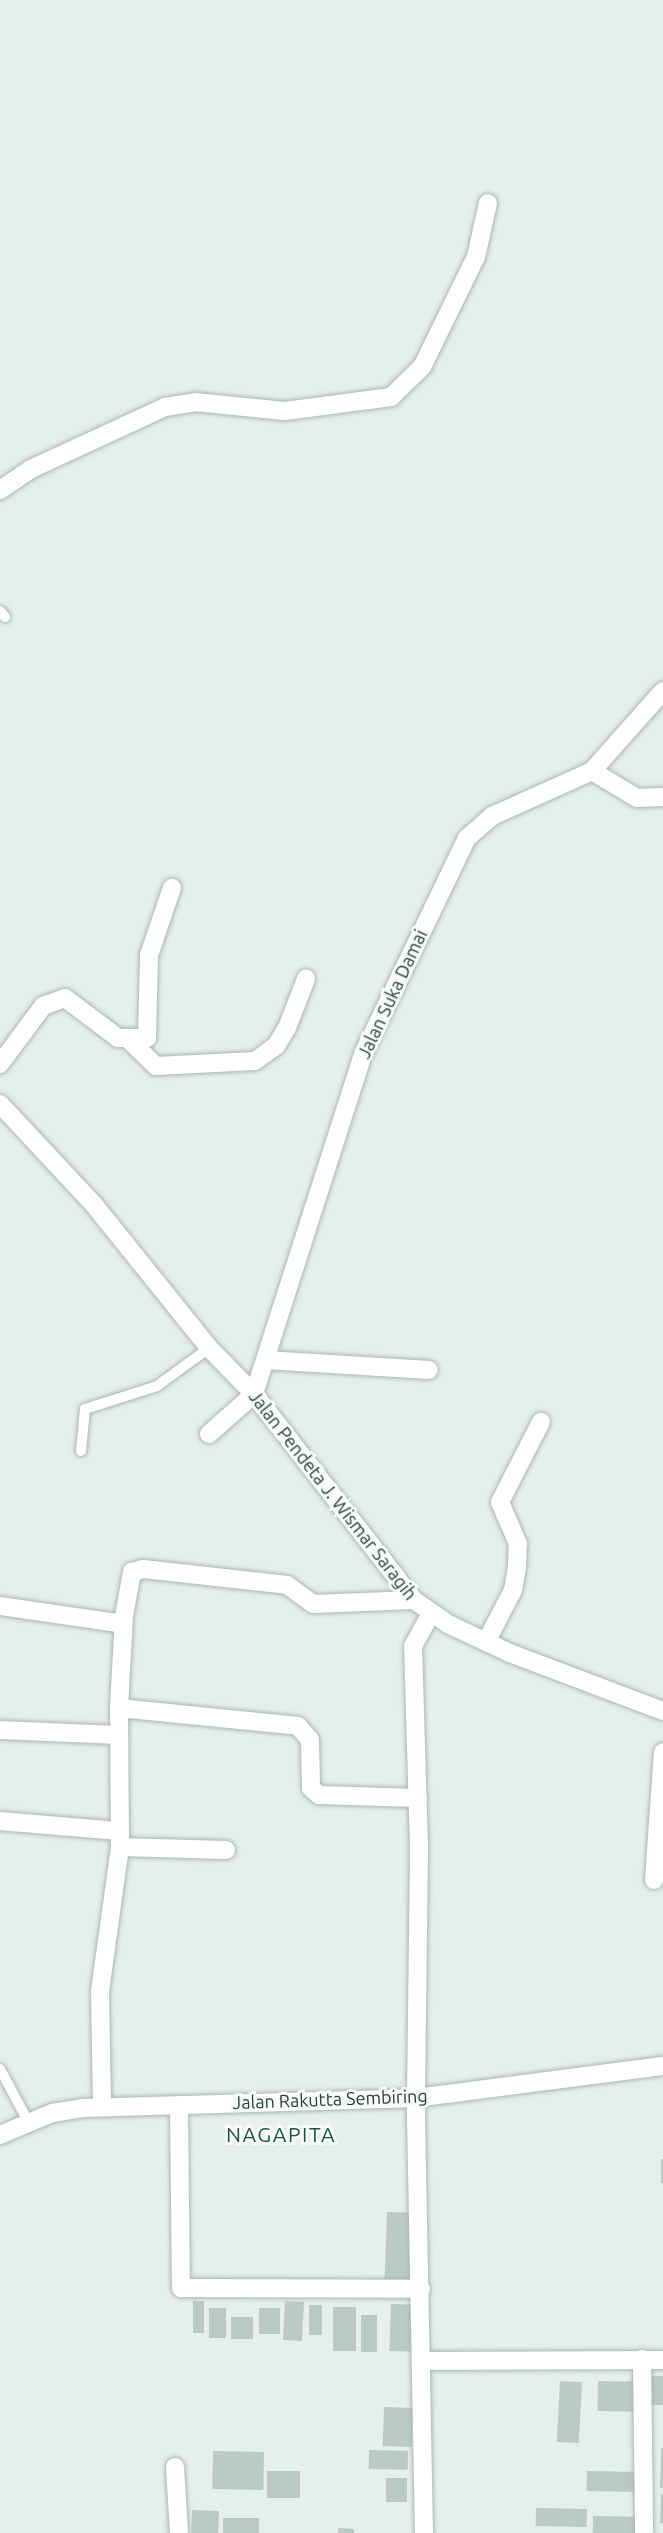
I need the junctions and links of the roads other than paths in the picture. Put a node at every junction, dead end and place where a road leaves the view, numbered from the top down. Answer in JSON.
{"nodes":[{"id":1,"x":488,"y":203,"type":"dead end"},
{"id":2,"x":0,"y":490,"type":"edge"},
{"id":3,"x":663,"y":691,"type":"edge"},
{"id":4,"x":592,"y":771,"type":"junction"},
{"id":5,"x":663,"y":797,"type":"edge"},
{"id":6,"x":172,"y":888,"type":"dead end"},
{"id":7,"x":306,"y":979,"type":"dead end"},
{"id":8,"x":130,"y":1041,"type":"junction"},
{"id":9,"x":0,"y":1064,"type":"edge"},
{"id":10,"x":0,"y":1104,"type":"edge"},
{"id":11,"x":209,"y":1348,"type":"junction"},
{"id":12,"x":266,"y":1360,"type":"junction"},
{"id":13,"x":429,"y":1370,"type":"dead end"},
{"id":14,"x":254,"y":1394,"type":"junction"},
{"id":15,"x":541,"y":1422,"type":"dead end"},
{"id":16,"x":209,"y":1434,"type":"dead end"},
{"id":17,"x":81,"y":1451,"type":"dead end"},
{"id":18,"x":414,"y":1600,"type":"junction"},
{"id":19,"x":0,"y":1606,"type":"edge"},
{"id":20,"x":431,"y":1614,"type":"junction"},
{"id":21,"x":123,"y":1624,"type":"junction"},
{"id":22,"x":486,"y":1642,"type":"junction"},
{"id":23,"x":119,"y":1708,"type":"junction"},
{"id":24,"x":663,"y":1711,"type":"edge"},
{"id":25,"x":0,"y":1730,"type":"edge"},
{"id":26,"x":119,"y":1735,"type":"junction"},
{"id":27,"x":663,"y":1752,"type":"edge"},
{"id":28,"x":418,"y":1798,"type":"junction"},
{"id":29,"x":0,"y":1821,"type":"edge"},
{"id":30,"x":120,"y":1839,"type":"junction"},
{"id":31,"x":226,"y":1850,"type":"dead end"},
{"id":32,"x":654,"y":1880,"type":"dead end"},
{"id":33,"x":663,"y":2066,"type":"edge"},
{"id":34,"x":0,"y":2069,"type":"edge"},
{"id":35,"x":416,"y":2098,"type":"junction"},
{"id":36,"x":179,"y":2104,"type":"junction"},
{"id":37,"x":102,"y":2106,"type":"junction"},
{"id":38,"x":29,"y":2122,"type":"junction"},
{"id":39,"x":0,"y":2135,"type":"edge"},
{"id":40,"x":421,"y":2289,"type":"junction"},
{"id":41,"x":642,"y":2359,"type":"junction"},
{"id":42,"x":663,"y":2360,"type":"edge"},
{"id":43,"x":421,"y":2361,"type":"junction"},
{"id":44,"x":175,"y":2467,"type":"dead end"},
{"id":45,"x":179,"y":2533,"type":"edge"},
{"id":46,"x":424,"y":2533,"type":"edge"},
{"id":47,"x":645,"y":2533,"type":"edge"}],
"edges":[{"from":1,"to":2,"type":"street"},
{"from":3,"to":4,"type":"street","name":"Jalan Suka Damai"},
{"from":4,"to":5,"type":"street"},
{"from":4,"to":12,"type":"street","name":"Jalan Suka Damai"},
{"from":6,"to":8,"type":"street"},
{"from":7,"to":8,"type":"street"},
{"from":8,"to":9,"type":"street"},
{"from":10,"to":11,"type":"street","name":"Jalan Pendeta J. Wismar Saragih"},
{"from":11,"to":14,"type":"street","name":"Jalan Pendeta J. Wismar Saragih"},
{"from":11,"to":17,"type":"lane"},
{"from":12,"to":13,"type":"street"},
{"from":12,"to":14,"type":"street","name":"Jalan Suka Damai"},
{"from":14,"to":16,"type":"street"},
{"from":14,"to":18,"type":"street","name":"Jalan Pendeta J. Wismar Saragih"},
{"from":15,"to":22,"type":"street"},
{"from":18,"to":20,"type":"street","name":"Jalan Pendeta J. Wismar Saragih"},
{"from":18,"to":21,"type":"street"},
{"from":19,"to":21,"type":"street"},
{"from":20,"to":22,"type":"street","name":"Jalan Pendeta J. Wismar Saragih"},
{"from":20,"to":28,"type":"street"},
{"from":21,"to":23,"type":"street"},
{"from":22,"to":24,"type":"street","name":"Jalan Pendeta J. Wismar Saragih"},
{"from":23,"to":26,"type":"street"},
{"from":23,"to":28,"type":"street"},
{"from":25,"to":26,"type":"street"},
{"from":26,"to":30,"type":"street"},
{"from":27,"to":32,"type":"street"},
{"from":28,"to":35,"type":"street"},
{"from":29,"to":30,"type":"street"},
{"from":30,"to":31,"type":"street"},
{"from":30,"to":37,"type":"street"},
{"from":33,"to":35,"type":"street","name":"Jalan Rakutta Sembiring"},
{"from":34,"to":38,"type":"lane"},
{"from":35,"to":36,"type":"street","name":"Jalan Rakutta Sembiring"},
{"from":35,"to":40,"type":"street"},
{"from":36,"to":37,"type":"street","name":"Jalan Rakutta Sembiring"},
{"from":36,"to":40,"type":"street"},
{"from":37,"to":38,"type":"street","name":"Jalan Rakutta Sembiring"},
{"from":38,"to":39,"type":"street","name":"Jalan Rakutta Sembiring"},
{"from":40,"to":43,"type":"street"},
{"from":41,"to":42,"type":"street"},
{"from":41,"to":43,"type":"street"},
{"from":41,"to":47,"type":"street"},
{"from":43,"to":46,"type":"street"},
{"from":44,"to":45,"type":"street"}]}
